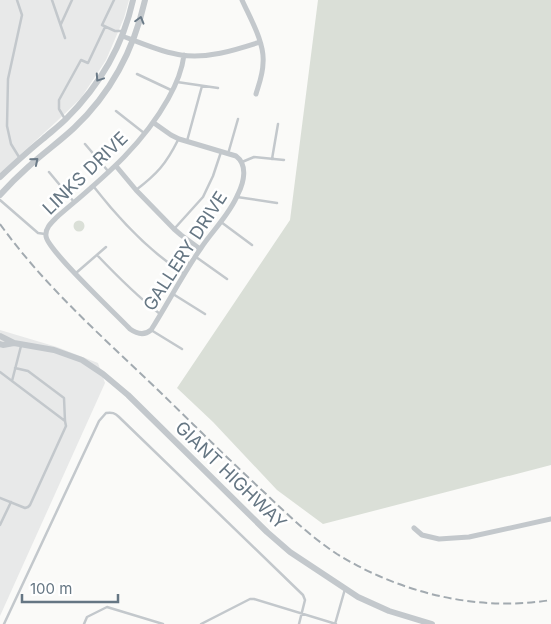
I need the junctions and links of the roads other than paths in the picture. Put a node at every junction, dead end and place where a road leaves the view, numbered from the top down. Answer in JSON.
{"nodes":[{"id":1,"x":17,"y":0,"type":"edge"},
{"id":2,"x":52,"y":0,"type":"edge"},
{"id":3,"x":72,"y":0,"type":"edge"},
{"id":4,"x":114,"y":0,"type":"edge"},
{"id":5,"x":133,"y":0,"type":"edge"},
{"id":6,"x":145,"y":0,"type":"edge"},
{"id":7,"x":242,"y":0,"type":"edge"},
{"id":8,"x":60,"y":25,"type":"junction"},
{"id":9,"x":106,"y":27,"type":"junction"},
{"id":10,"x":123,"y":33,"type":"junction"},
{"id":11,"x":65,"y":38,"type":"dead end"},
{"id":12,"x":134,"y":40,"type":"junction"},
{"id":13,"x":260,"y":42,"type":"junction"},
{"id":14,"x":184,"y":56,"type":"junction"},
{"id":15,"x":138,"y":74,"type":"dead end"},
{"id":16,"x":177,"y":82,"type":"junction"},
{"id":17,"x":202,"y":86,"type":"junction"},
{"id":18,"x":218,"y":88,"type":"dead end"},
{"id":19,"x":172,"y":91,"type":"junction"},
{"id":20,"x":256,"y":94,"type":"dead end"},
{"id":21,"x":116,"y":111,"type":"dead end"},
{"id":22,"x":238,"y":119,"type":"dead end"},
{"id":23,"x":66,"y":120,"type":"junction"},
{"id":24,"x":154,"y":123,"type":"junction"},
{"id":25,"x":278,"y":124,"type":"dead end"},
{"id":26,"x":145,"y":134,"type":"junction"},
{"id":27,"x":179,"y":139,"type":"junction"},
{"id":28,"x":187,"y":141,"type":"junction"},
{"id":29,"x":85,"y":144,"type":"dead end"},
{"id":30,"x":221,"y":152,"type":"junction"},
{"id":31,"x":228,"y":154,"type":"junction"},
{"id":32,"x":20,"y":158,"type":"junction"},
{"id":33,"x":272,"y":159,"type":"junction"},
{"id":34,"x":284,"y":160,"type":"dead end"},
{"id":35,"x":242,"y":162,"type":"junction"},
{"id":36,"x":116,"y":166,"type":"junction"},
{"id":37,"x":49,"y":172,"type":"dead end"},
{"id":38,"x":109,"y":172,"type":"junction"},
{"id":39,"x":0,"y":177,"type":"edge"},
{"id":40,"x":94,"y":186,"type":"junction"},
{"id":41,"x":136,"y":190,"type":"junction"},
{"id":42,"x":0,"y":195,"type":"edge"},
{"id":43,"x":237,"y":198,"type":"junction"},
{"id":44,"x":0,"y":200,"type":"edge"},
{"id":45,"x":74,"y":202,"type":"junction"},
{"id":46,"x":277,"y":203,"type":"dead end"},
{"id":47,"x":221,"y":222,"type":"junction"},
{"id":48,"x":174,"y":229,"type":"junction"},
{"id":49,"x":45,"y":234,"type":"junction"},
{"id":50,"x":252,"y":245,"type":"dead end"},
{"id":51,"x":106,"y":247,"type":"dead end"},
{"id":52,"x":200,"y":249,"type":"junction"},
{"id":53,"x":174,"y":254,"type":"dead end"},
{"id":54,"x":97,"y":255,"type":"junction"},
{"id":55,"x":195,"y":256,"type":"junction"},
{"id":56,"x":190,"y":264,"type":"junction"},
{"id":57,"x":75,"y":274,"type":"junction"},
{"id":58,"x":184,"y":274,"type":"junction"},
{"id":59,"x":227,"y":279,"type":"dead end"},
{"id":60,"x":173,"y":294,"type":"junction"},
{"id":61,"x":161,"y":314,"type":"junction"},
{"id":62,"x":205,"y":314,"type":"dead end"},
{"id":63,"x":150,"y":331,"type":"junction"},
{"id":64,"x":0,"y":336,"type":"edge"},
{"id":65,"x":0,"y":344,"type":"edge"},
{"id":66,"x":18,"y":344,"type":"junction"},
{"id":67,"x":182,"y":349,"type":"dead end"},
{"id":68,"x":15,"y":368,"type":"junction"},
{"id":69,"x":0,"y":372,"type":"edge"},
{"id":70,"x":12,"y":381,"type":"junction"},
{"id":71,"x":65,"y":421,"type":"junction"},
{"id":72,"x":0,"y":498,"type":"edge"},
{"id":73,"x":11,"y":502,"type":"junction"},
{"id":74,"x":551,"y":519,"type":"edge"},
{"id":75,"x":0,"y":525,"type":"edge"},
{"id":76,"x":414,"y":528,"type":"dead end"},
{"id":77,"x":345,"y":589,"type":"junction"},
{"id":78,"x":302,"y":614,"type":"junction"},
{"id":79,"x":4,"y":624,"type":"edge"},
{"id":80,"x":84,"y":624,"type":"edge"},
{"id":81,"x":163,"y":624,"type":"edge"},
{"id":82,"x":201,"y":624,"type":"edge"},
{"id":83,"x":299,"y":624,"type":"edge"},
{"id":84,"x":335,"y":624,"type":"edge"},
{"id":85,"x":432,"y":624,"type":"edge"}],
"edges":[{"from":1,"to":32,"type":"lane"},
{"from":2,"to":8,"type":"lane"},
{"from":3,"to":8,"type":"lane"},
{"from":4,"to":9,"type":"lane"},
{"from":5,"to":10,"type":"street"},
{"from":12,"to":6,"type":"street","one_way":true},
{"from":7,"to":13,"type":"street"},
{"from":8,"to":11,"type":"lane"},
{"from":9,"to":10,"type":"lane"},
{"from":9,"to":23,"type":"lane"},
{"from":10,"to":12,"type":"street"},
{"from":10,"to":23,"type":"street","one_way":true},
{"from":12,"to":14,"type":"street"},
{"from":42,"to":12,"type":"street","one_way":true},
{"from":13,"to":14,"type":"street"},
{"from":13,"to":20,"type":"street"},
{"from":14,"to":16,"type":"street","name":"LINKS DRIVE"},
{"from":15,"to":19,"type":"lane"},
{"from":16,"to":17,"type":"lane"},
{"from":16,"to":19,"type":"street","name":"LINKS DRIVE"},
{"from":17,"to":18,"type":"lane"},
{"from":17,"to":28,"type":"lane"},
{"from":19,"to":24,"type":"street","name":"LINKS DRIVE"},
{"from":21,"to":26,"type":"lane"},
{"from":22,"to":31,"type":"lane"},
{"from":23,"to":32,"type":"street"},
{"from":24,"to":26,"type":"street","name":"LINKS DRIVE"},
{"from":24,"to":27,"type":"street"},
{"from":25,"to":33,"type":"lane"},
{"from":26,"to":36,"type":"street","name":"LINKS DRIVE"},
{"from":27,"to":28,"type":"street"},
{"from":27,"to":41,"type":"lane"},
{"from":28,"to":30,"type":"street"},
{"from":29,"to":38,"type":"lane"},
{"from":30,"to":31,"type":"street"},
{"from":30,"to":48,"type":"lane"},
{"from":31,"to":35,"type":"street"},
{"from":32,"to":39,"type":"street"},
{"from":33,"to":34,"type":"lane"},
{"from":33,"to":35,"type":"lane"},
{"from":35,"to":43,"type":"street","name":"GALLERY DRIVE"},
{"from":36,"to":38,"type":"street","name":"LINKS DRIVE"},
{"from":36,"to":41,"type":"street"},
{"from":37,"to":45,"type":"lane"},
{"from":38,"to":40,"type":"street","name":"LINKS DRIVE"},
{"from":40,"to":45,"type":"street","name":"LINKS DRIVE"},
{"from":40,"to":58,"type":"lane"},
{"from":41,"to":48,"type":"street"},
{"from":43,"to":46,"type":"lane"},
{"from":43,"to":47,"type":"street","name":"GALLERY DRIVE"},
{"from":44,"to":49,"type":"lane"},
{"from":45,"to":49,"type":"street","name":"LINKS DRIVE"},
{"from":47,"to":50,"type":"lane"},
{"from":47,"to":52,"type":"street","name":"GALLERY DRIVE"},
{"from":48,"to":52,"type":"street"},
{"from":49,"to":57,"type":"street","name":"LINKS DRIVE"},
{"from":51,"to":54,"type":"lane"},
{"from":52,"to":55,"type":"street","name":"GALLERY DRIVE"},
{"from":53,"to":56,"type":"lane"},
{"from":54,"to":57,"type":"lane"},
{"from":54,"to":61,"type":"lane"},
{"from":55,"to":56,"type":"street","name":"GALLERY DRIVE"},
{"from":55,"to":59,"type":"lane"},
{"from":56,"to":58,"type":"street","name":"GALLERY DRIVE"},
{"from":57,"to":63,"type":"street","name":"LINKS DRIVE"},
{"from":58,"to":60,"type":"street","name":"GALLERY DRIVE"},
{"from":60,"to":61,"type":"street","name":"GALLERY DRIVE"},
{"from":60,"to":62,"type":"lane"},
{"from":61,"to":63,"type":"street","name":"GALLERY DRIVE"},
{"from":63,"to":67,"type":"lane"},
{"from":64,"to":66,"type":"street","name":"GIANT HIGHWAY"},
{"from":65,"to":66,"type":"street","name":"GIANT HIGHWAY"},
{"from":66,"to":68,"type":"lane"},
{"from":66,"to":77,"type":"street","name":"GIANT HIGHWAY"},
{"from":68,"to":70,"type":"lane"},
{"from":68,"to":71,"type":"lane"},
{"from":69,"to":70,"type":"lane"},
{"from":70,"to":71,"type":"lane"},
{"from":71,"to":73,"type":"lane"},
{"from":72,"to":73,"type":"lane"},
{"from":73,"to":75,"type":"lane"},
{"from":74,"to":76,"type":"street"},
{"from":77,"to":84,"type":"lane"},
{"from":77,"to":85,"type":"street","name":"GIANT HIGHWAY"},
{"from":78,"to":79,"type":"lane"},
{"from":78,"to":82,"type":"lane"},
{"from":78,"to":83,"type":"lane"},
{"from":78,"to":84,"type":"lane"},
{"from":80,"to":81,"type":"lane"}]}
